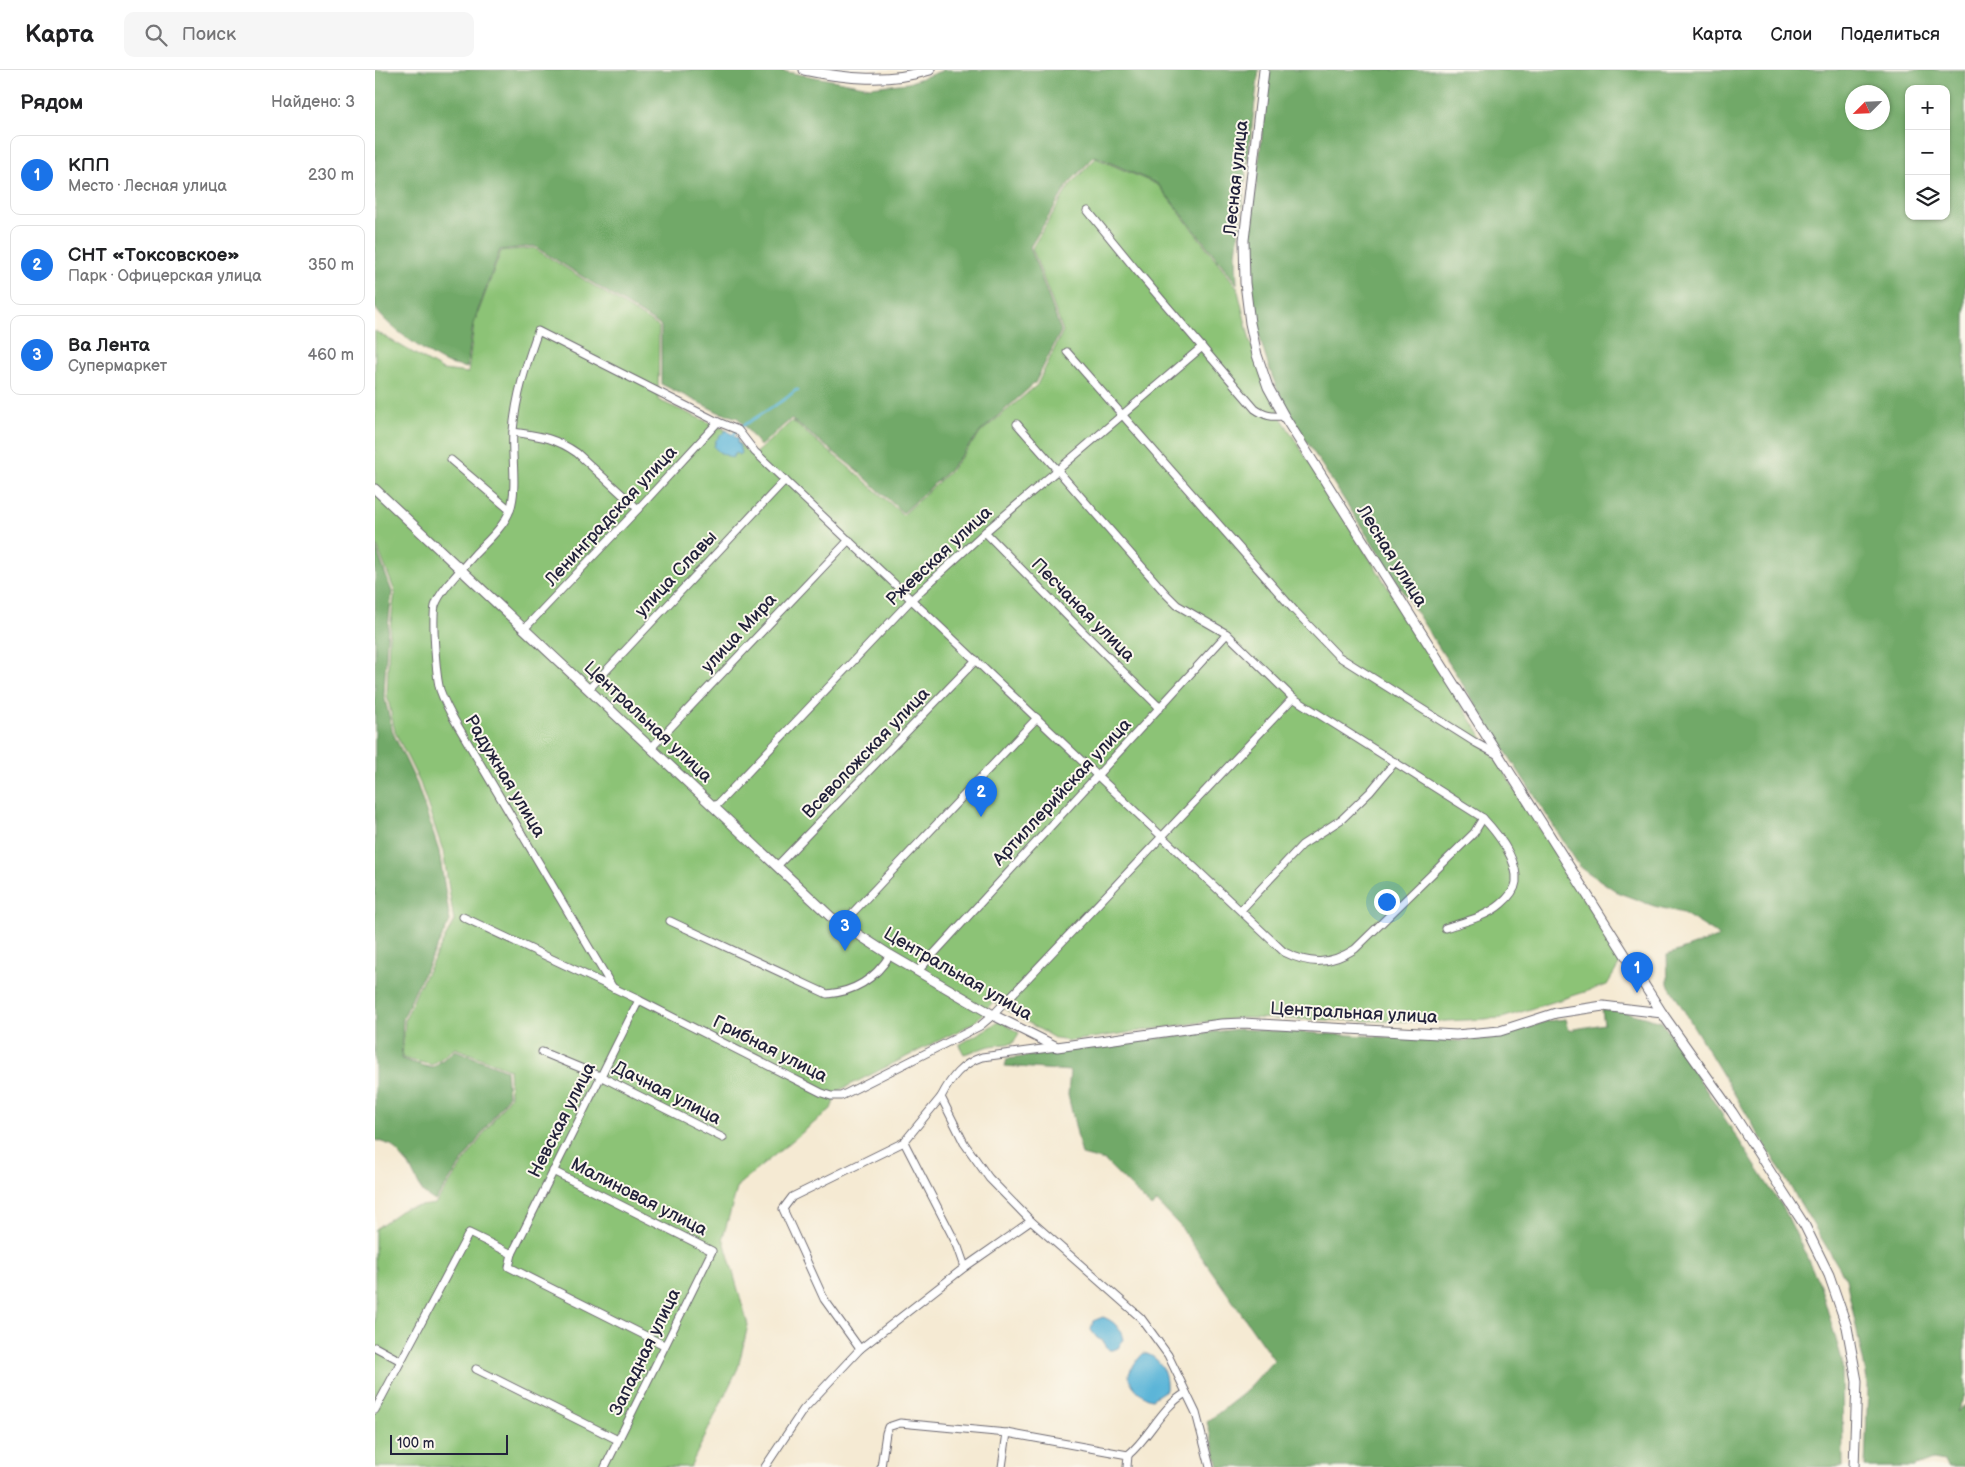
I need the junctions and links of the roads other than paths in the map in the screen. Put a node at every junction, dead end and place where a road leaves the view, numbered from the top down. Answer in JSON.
{"nodes":[{"id":1,"x":804,"y":70,"type":"edge"},
{"id":2,"x":929,"y":70,"type":"edge"},
{"id":3,"x":1264,"y":70,"type":"edge"},
{"id":4,"x":1088,"y":211,"type":"dead end"},
{"id":5,"x":1202,"y":346,"type":"junction"},
{"id":6,"x":1067,"y":352,"type":"dead end"},
{"id":7,"x":1122,"y":414,"type":"junction"},
{"id":8,"x":1283,"y":416,"type":"junction"},
{"id":9,"x":718,"y":422,"type":"junction"},
{"id":10,"x":1017,"y":424,"type":"dead end"},
{"id":11,"x":513,"y":432,"type":"junction"},
{"id":12,"x":451,"y":460,"type":"dead end"},
{"id":13,"x":1058,"y":471,"type":"junction"},
{"id":14,"x":785,"y":480,"type":"junction"},
{"id":15,"x":375,"y":489,"type":"edge"},
{"id":16,"x":510,"y":510,"type":"junction"},
{"id":17,"x":638,"y":510,"type":"junction"},
{"id":18,"x":985,"y":532,"type":"junction"},
{"id":19,"x":849,"y":540,"type":"junction"},
{"id":20,"x":462,"y":569,"type":"junction"},
{"id":21,"x":912,"y":599,"type":"junction"},
{"id":22,"x":524,"y":629,"type":"junction"},
{"id":23,"x":1227,"y":634,"type":"junction"},
{"id":24,"x":976,"y":660,"type":"junction"},
{"id":25,"x":589,"y":689,"type":"junction"},
{"id":26,"x":1293,"y":698,"type":"junction"},
{"id":27,"x":1160,"y":708,"type":"junction"},
{"id":28,"x":1037,"y":718,"type":"junction"},
{"id":29,"x":652,"y":747,"type":"junction"},
{"id":30,"x":1498,"y":755,"type":"junction"},
{"id":31,"x":1395,"y":762,"type":"junction"},
{"id":32,"x":1098,"y":776,"type":"junction"},
{"id":33,"x":715,"y":806,"type":"junction"},
{"id":34,"x":1483,"y":818,"type":"junction"},
{"id":35,"x":1162,"y":836,"type":"junction"},
{"id":36,"x":777,"y":866,"type":"junction"},
{"id":37,"x":1241,"y":910,"type":"junction"},
{"id":38,"x":463,"y":917,"type":"dead end"},
{"id":39,"x":670,"y":921,"type":"dead end"},
{"id":40,"x":841,"y":924,"type":"junction"},
{"id":41,"x":1445,"y":928,"type":"dead end"},
{"id":42,"x":890,"y":955,"type":"junction"},
{"id":43,"x":918,"y":971,"type":"junction"},
{"id":44,"x":613,"y":988,"type":"junction"},
{"id":45,"x":639,"y":1000,"type":"junction"},
{"id":46,"x":1662,"y":1013,"type":"junction"},
{"id":47,"x":993,"y":1015,"type":"junction"},
{"id":48,"x":1057,"y":1047,"type":"junction"},
{"id":49,"x":542,"y":1052,"type":"dead end"},
{"id":50,"x":600,"y":1076,"type":"junction"},
{"id":51,"x":941,"y":1097,"type":"junction"},
{"id":52,"x":723,"y":1138,"type":"dead end"},
{"id":53,"x":904,"y":1142,"type":"junction"},
{"id":54,"x":553,"y":1171,"type":"junction"},
{"id":55,"x":1031,"y":1221,"type":"junction"},
{"id":56,"x":712,"y":1251,"type":"joint"},
{"id":57,"x":512,"y":1254,"type":"junction"},
{"id":58,"x":965,"y":1267,"type":"junction"},
{"id":59,"x":664,"y":1346,"type":"junction"},
{"id":60,"x":375,"y":1347,"type":"edge"},
{"id":61,"x":860,"y":1349,"type":"junction"},
{"id":62,"x":401,"y":1361,"type":"junction"},
{"id":63,"x":476,"y":1370,"type":"dead end"},
{"id":64,"x":1186,"y":1393,"type":"junction"},
{"id":65,"x":375,"y":1410,"type":"edge"},
{"id":66,"x":1007,"y":1433,"type":"junction"},
{"id":67,"x":618,"y":1440,"type":"junction"},
{"id":68,"x":1129,"y":1455,"type":"junction"},
{"id":69,"x":605,"y":1467,"type":"edge"},
{"id":70,"x":765,"y":1467,"type":"edge"},
{"id":71,"x":881,"y":1467,"type":"edge"},
{"id":72,"x":1002,"y":1467,"type":"edge"},
{"id":73,"x":1127,"y":1467,"type":"edge"},
{"id":74,"x":1210,"y":1467,"type":"edge"},
{"id":75,"x":1854,"y":1467,"type":"edge"}],
"edges":[{"from":1,"to":2,"type":"street"},
{"from":3,"to":8,"type":"street","name":"Лесная улица"},
{"from":4,"to":5,"type":"street"},
{"from":5,"to":7,"type":"street","name":"Ржевская улица"},
{"from":5,"to":8,"type":"street"},
{"from":6,"to":7,"type":"street"},
{"from":7,"to":13,"type":"street","name":"Ржевская улица"},
{"from":7,"to":30,"type":"street"},
{"from":8,"to":30,"type":"street","name":"Лесная улица"},
{"from":9,"to":11,"type":"street"},
{"from":9,"to":14,"type":"street"},
{"from":9,"to":17,"type":"street","name":"Ленинградская улица"},
{"from":10,"to":13,"type":"street"},
{"from":11,"to":16,"type":"street"},
{"from":11,"to":17,"type":"street"},
{"from":12,"to":16,"type":"street"},
{"from":13,"to":18,"type":"street","name":"Ржевская улица"},
{"from":13,"to":23,"type":"street"},
{"from":14,"to":19,"type":"street"},
{"from":14,"to":25,"type":"street","name":"улица Славы"},
{"from":15,"to":20,"type":"street","name":"Центральная улица"},
{"from":16,"to":20,"type":"street","name":"Радужная улица"},
{"from":17,"to":22,"type":"street","name":"Ленинградская улица"},
{"from":18,"to":21,"type":"street","name":"Ржевская улица"},
{"from":18,"to":27,"type":"street","name":"Песчаная улица"},
{"from":19,"to":21,"type":"street"},
{"from":19,"to":29,"type":"street","name":"улица Мира"},
{"from":20,"to":22,"type":"street","name":"Центральная улица"},
{"from":20,"to":44,"type":"street","name":"Радужная улица"},
{"from":21,"to":24,"type":"street"},
{"from":21,"to":33,"type":"street","name":"Ржевская улица"},
{"from":22,"to":25,"type":"street","name":"Центральная улица"},
{"from":23,"to":26,"type":"street"},
{"from":23,"to":27,"type":"street","name":"Артиллерийская улица"},
{"from":24,"to":28,"type":"street"},
{"from":24,"to":36,"type":"street","name":"Всеволожская улица"},
{"from":25,"to":29,"type":"street","name":"Центральная улица"},
{"from":26,"to":31,"type":"street"},
{"from":26,"to":35,"type":"street","name":"Грибная улица"},
{"from":27,"to":32,"type":"street","name":"Артиллерийская улица"},
{"from":28,"to":32,"type":"street"},
{"from":28,"to":40,"type":"street"},
{"from":29,"to":33,"type":"street","name":"Центральная улица"},
{"from":30,"to":46,"type":"street","name":"Лесная улица"},
{"from":31,"to":34,"type":"street"},
{"from":31,"to":37,"type":"street"},
{"from":32,"to":35,"type":"street"},
{"from":32,"to":43,"type":"street","name":"Артиллерийская улица"},
{"from":33,"to":36,"type":"street","name":"Центральная улица"},
{"from":34,"to":37,"type":"street"},
{"from":34,"to":41,"type":"street"},
{"from":35,"to":37,"type":"street"},
{"from":35,"to":47,"type":"street","name":"Грибная улица"},
{"from":36,"to":40,"type":"street","name":"Центральная улица"},
{"from":38,"to":44,"type":"street","name":"Грибная улица"},
{"from":39,"to":42,"type":"street"},
{"from":40,"to":42,"type":"street","name":"Центральная улица"},
{"from":42,"to":43,"type":"street","name":"Центральная улица"},
{"from":43,"to":47,"type":"street","name":"Центральная улица"},
{"from":44,"to":45,"type":"street","name":"Грибная улица"},
{"from":45,"to":47,"type":"street","name":"Грибная улица"},
{"from":45,"to":50,"type":"street","name":"Невская улица"},
{"from":46,"to":48,"type":"street","name":"Центральная улица"},
{"from":46,"to":75,"type":"street","name":"Лесная улица"},
{"from":47,"to":48,"type":"street","name":"Центральная улица"},
{"from":48,"to":51,"type":"street"},
{"from":49,"to":50,"type":"street","name":"Дачная улица"},
{"from":50,"to":52,"type":"street","name":"Дачная улица"},
{"from":50,"to":54,"type":"street","name":"Невская улица"},
{"from":51,"to":53,"type":"street"},
{"from":51,"to":55,"type":"street"},
{"from":53,"to":58,"type":"street"},
{"from":53,"to":61,"type":"street"},
{"from":54,"to":56,"type":"street","name":"Малиновая улица"},
{"from":54,"to":57,"type":"street","name":"Невская улица"},
{"from":55,"to":58,"type":"street"},
{"from":55,"to":64,"type":"street"},
{"from":56,"to":59,"type":"street","name":"Западная улица"},
{"from":57,"to":59,"type":"street"},
{"from":57,"to":62,"type":"street"},
{"from":58,"to":61,"type":"street"},
{"from":59,"to":67,"type":"street","name":"Западная улица"},
{"from":60,"to":62,"type":"street"},
{"from":61,"to":70,"type":"street"},
{"from":62,"to":65,"type":"street"},
{"from":63,"to":67,"type":"street"},
{"from":64,"to":68,"type":"street"},
{"from":64,"to":74,"type":"street"},
{"from":66,"to":68,"type":"street"},
{"from":66,"to":71,"type":"street"},
{"from":66,"to":72,"type":"street"},
{"from":67,"to":69,"type":"street","name":"Западная улица"},
{"from":68,"to":73,"type":"street"}]}
